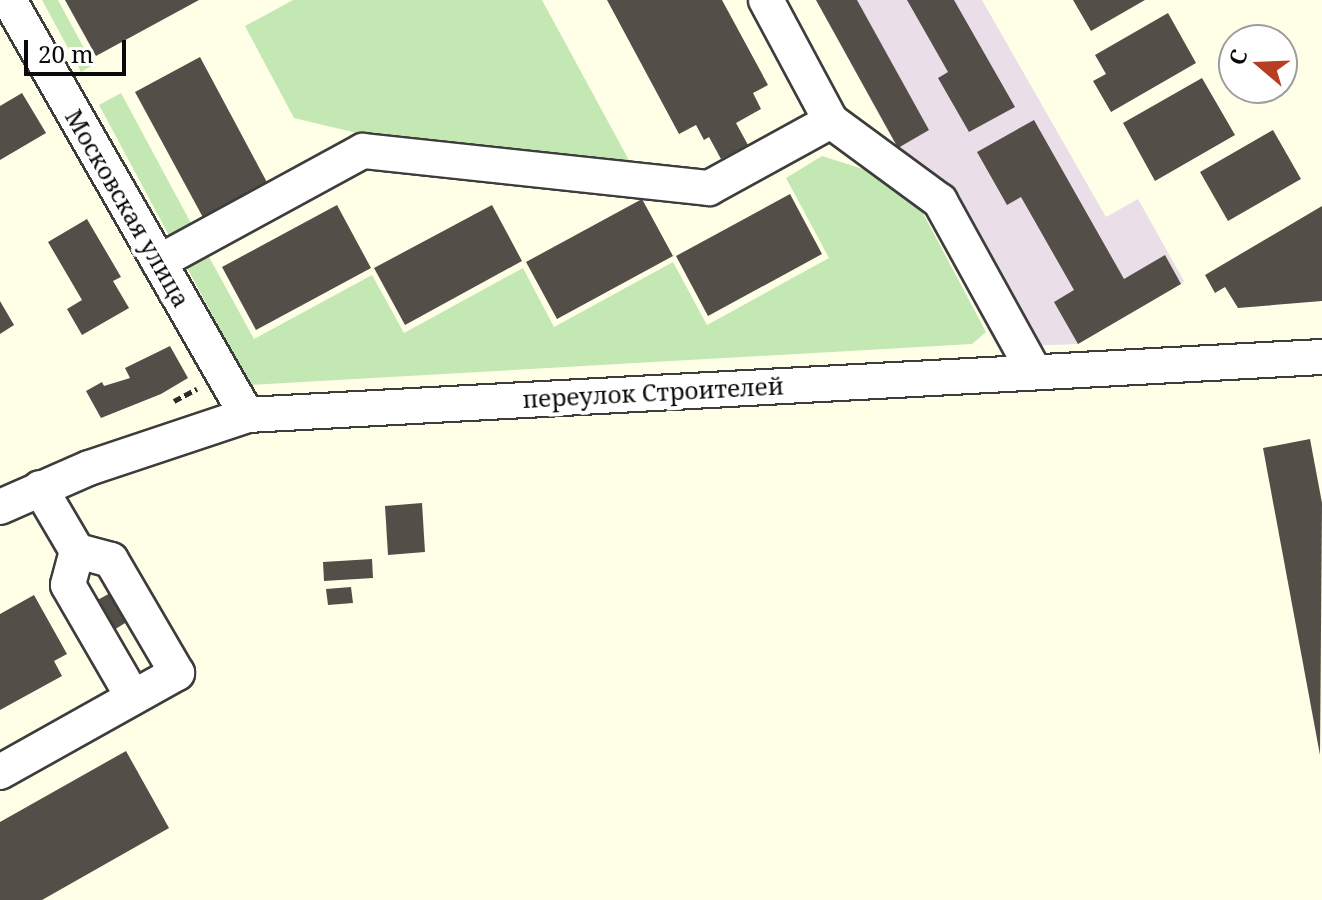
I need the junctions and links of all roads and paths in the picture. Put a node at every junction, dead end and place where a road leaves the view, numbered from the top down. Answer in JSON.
{"nodes":[{"id":1,"x":9,"y":0,"type":"edge"},
{"id":2,"x":766,"y":0,"type":"edge"},
{"id":3,"x":831,"y":121,"type":"junction"},
{"id":4,"x":159,"y":262,"type":"junction"},
{"id":5,"x":1322,"y":357,"type":"edge"},
{"id":6,"x":1034,"y":371,"type":"junction"},
{"id":7,"x":247,"y":415,"type":"junction"},
{"id":8,"x":40,"y":488,"type":"junction"},
{"id":9,"x":0,"y":507,"type":"edge"},
{"id":10,"x":77,"y":551,"type":"junction"},
{"id":11,"x":133,"y":697,"type":"junction"},
{"id":12,"x":0,"y":772,"type":"edge"}],
"edges":[{"from":1,"to":4,"type":"street","name":"Московская улица"},
{"from":2,"to":3,"type":"street"},
{"from":3,"to":4,"type":"street"},
{"from":3,"to":6,"type":"street"},
{"from":4,"to":7,"type":"street","name":"Московская улица"},
{"from":5,"to":6,"type":"street","name":"переулок Строителей"},
{"from":6,"to":7,"type":"street","name":"переулок Строителей"},
{"from":7,"to":8,"type":"street","name":"переулок Строителей"},
{"from":8,"to":9,"type":"street","name":"переулок Строителей"},
{"from":8,"to":10,"type":"street"},
{"from":10,"to":11,"type":"street"},
{"from":10,"to":11,"type":"street"},
{"from":11,"to":12,"type":"street"}]}
